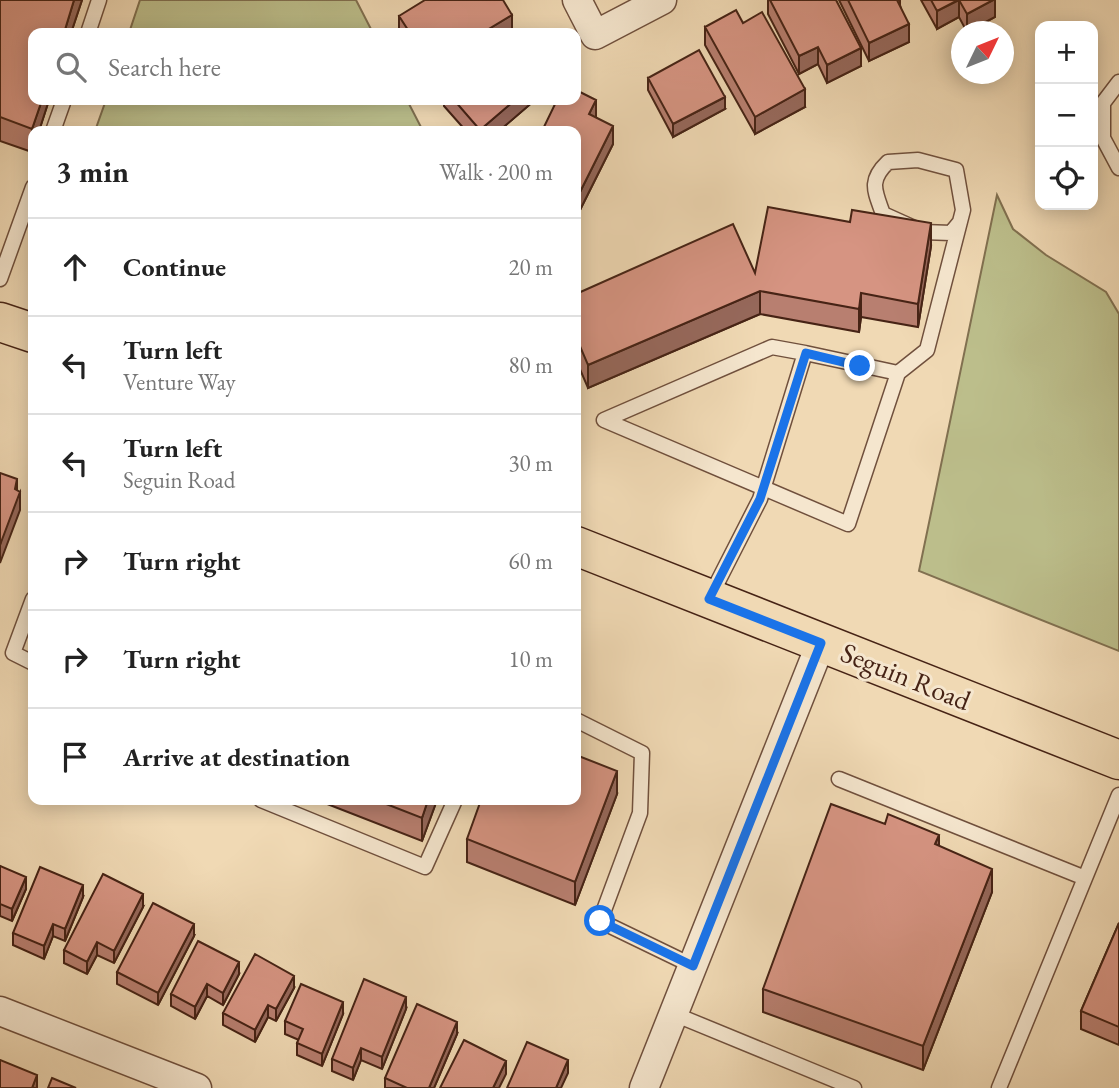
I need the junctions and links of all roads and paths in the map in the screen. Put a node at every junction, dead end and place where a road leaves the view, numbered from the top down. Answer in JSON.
{"nodes":[{"id":1,"x":99,"y":0,"type":"edge"},
{"id":2,"x":577,"y":0,"type":"edge"},
{"id":3,"x":662,"y":0,"type":"edge"},
{"id":4,"x":90,"y":28,"type":"edge"},
{"id":5,"x":1119,"y":82,"type":"edge"},
{"id":6,"x":62,"y":105,"type":"edge"},
{"id":7,"x":55,"y":126,"type":"edge"},
{"id":8,"x":1119,"y":168,"type":"edge"},
{"id":9,"x":28,"y":201,"type":"edge"},
{"id":10,"x":960,"y":222,"type":"junction"},
{"id":11,"x":0,"y":279,"type":"edge"},
{"id":12,"x":0,"y":322,"type":"edge"},
{"id":13,"x":28,"y":331,"type":"edge"},
{"id":14,"x":806,"y":353,"type":"junction"},
{"id":15,"x":898,"y":373,"type":"junction"},
{"id":16,"x":763,"y":489,"type":"junction"},
{"id":17,"x":581,"y":548,"type":"edge"},
{"id":18,"x":709,"y":599,"type":"junction"},
{"id":19,"x":28,"y":612,"type":"edge"},
{"id":20,"x":821,"y":643,"type":"junction"},
{"id":21,"x":28,"y":660,"type":"edge"},
{"id":22,"x":581,"y":722,"type":"edge"},
{"id":23,"x":1119,"y":760,"type":"edge"},
{"id":24,"x":839,"y":779,"type":"dead end"},
{"id":25,"x":1119,"y":795,"type":"edge"},
{"id":26,"x":273,"y":805,"type":"edge"},
{"id":27,"x":453,"y":805,"type":"edge"},
{"id":28,"x":1085,"y":878,"type":"junction"},
{"id":29,"x":693,"y":966,"type":"junction"},
{"id":30,"x":0,"y":1011,"type":"edge"},
{"id":31,"x":674,"y":1014,"type":"junction"},
{"id":32,"x":197,"y":1088,"type":"edge"},
{"id":33,"x":644,"y":1088,"type":"edge"},
{"id":34,"x":854,"y":1088,"type":"edge"},
{"id":35,"x":999,"y":1088,"type":"edge"}],
"edges":[{"from":1,"to":4,"type":"lane"},
{"from":2,"to":3,"type":"street"},
{"from":5,"to":8,"type":"lane"},
{"from":6,"to":7,"type":"lane"},
{"from":9,"to":11,"type":"lane"},
{"from":10,"to":10,"type":"lane"},
{"from":10,"to":15,"type":"lane"},
{"from":12,"to":13,"type":"main road"},
{"from":14,"to":15,"type":"lane"},
{"from":14,"to":16,"type":"lane"},
{"from":14,"to":16,"type":"lane"},
{"from":15,"to":16,"type":"lane"},
{"from":16,"to":18,"type":"lane"},
{"from":17,"to":18,"type":"main road","name":"Seguin Road"},
{"from":18,"to":20,"type":"main road","name":"Seguin Road"},
{"from":19,"to":21,"type":"lane"},
{"from":20,"to":23,"type":"main road","name":"Seguin Road"},
{"from":20,"to":29,"type":"street"},
{"from":22,"to":29,"type":"lane"},
{"from":24,"to":28,"type":"lane"},
{"from":25,"to":28,"type":"lane"},
{"from":26,"to":27,"type":"lane"},
{"from":28,"to":35,"type":"lane"},
{"from":29,"to":31,"type":"street"},
{"from":30,"to":32,"type":"street"},
{"from":31,"to":33,"type":"street"},
{"from":31,"to":34,"type":"lane"}]}
